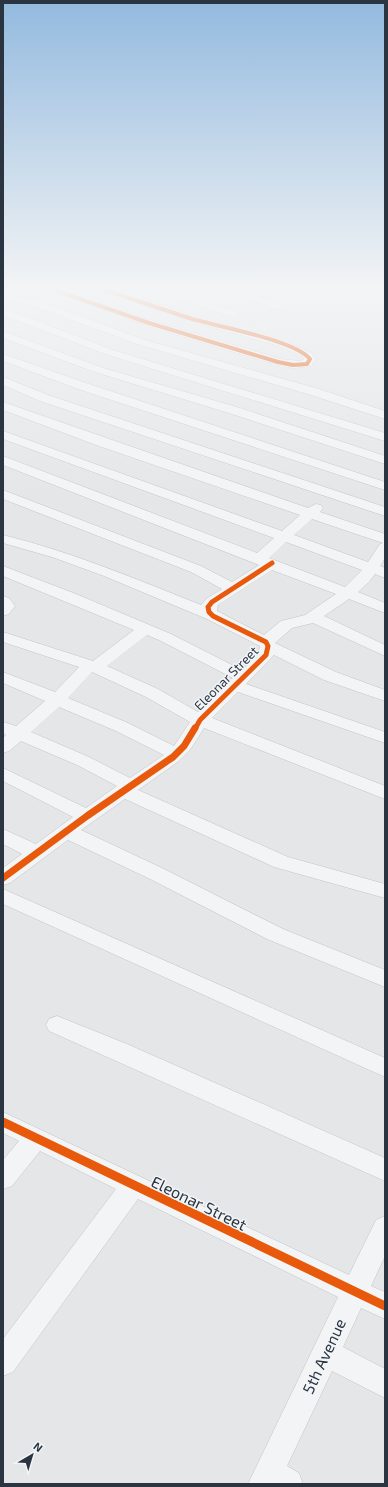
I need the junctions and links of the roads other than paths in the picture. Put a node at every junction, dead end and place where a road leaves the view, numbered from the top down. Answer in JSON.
{"nodes":[{"id":1,"x":4,"y":357,"type":"edge"},
{"id":2,"x":65,"y":357,"type":"edge"},
{"id":3,"x":127,"y":357,"type":"edge"},
{"id":4,"x":195,"y":357,"type":"edge"},
{"id":5,"x":267,"y":357,"type":"edge"},
{"id":6,"x":309,"y":357,"type":"edge"},
{"id":7,"x":3,"y":381,"type":"edge"},
{"id":8,"x":3,"y":406,"type":"edge"},
{"id":9,"x":385,"y":414,"type":"edge"},
{"id":10,"x":3,"y":435,"type":"edge"},
{"id":11,"x":385,"y":437,"type":"edge"},
{"id":12,"x":3,"y":460,"type":"edge"},
{"id":13,"x":385,"y":460,"type":"edge"},
{"id":14,"x":350,"y":475,"type":"junction"},
{"id":15,"x":385,"y":486,"type":"edge"},
{"id":16,"x":3,"y":494,"type":"edge"},
{"id":17,"x":330,"y":494,"type":"junction"},
{"id":18,"x":385,"y":512,"type":"edge"},
{"id":19,"x":309,"y":514,"type":"junction"},
{"id":20,"x":284,"y":537,"type":"junction"},
{"id":21,"x":3,"y":539,"type":"edge"},
{"id":22,"x":385,"y":540,"type":"edge"},
{"id":23,"x":385,"y":547,"type":"edge"},
{"id":24,"x":266,"y":561,"type":"junction"},
{"id":25,"x":378,"y":570,"type":"edge"},
{"id":26,"x":3,"y":571,"type":"edge"},
{"id":27,"x":232,"y":588,"type":"junction"},
{"id":28,"x":348,"y":593,"type":"junction"},
{"id":29,"x":3,"y":601,"type":"edge"},
{"id":30,"x":385,"y":608,"type":"edge"},
{"id":31,"x":3,"y":611,"type":"edge"},
{"id":32,"x":213,"y":616,"type":"junction"},
{"id":33,"x":313,"y":617,"type":"junction"},
{"id":34,"x":145,"y":629,"type":"junction"},
{"id":35,"x":3,"y":637,"type":"edge"},
{"id":36,"x":267,"y":644,"type":"junction"},
{"id":37,"x":385,"y":651,"type":"edge"},
{"id":38,"x":93,"y":666,"type":"junction"},
{"id":39,"x":3,"y":678,"type":"edge"},
{"id":40,"x":238,"y":681,"type":"junction"},
{"id":41,"x":385,"y":696,"type":"edge"},
{"id":42,"x":57,"y":700,"type":"junction"},
{"id":43,"x":200,"y":720,"type":"junction"},
{"id":44,"x":3,"y":726,"type":"edge"},
{"id":45,"x":20,"y":734,"type":"junction"},
{"id":46,"x":385,"y":738,"type":"edge"},
{"id":47,"x":3,"y":747,"type":"edge"},
{"id":48,"x":176,"y":754,"type":"junction"},
{"id":49,"x":3,"y":774,"type":"edge"},
{"id":50,"x":127,"y":789,"type":"junction"},
{"id":51,"x":385,"y":793,"type":"edge"},
{"id":52,"x":87,"y":816,"type":"junction"},
{"id":53,"x":66,"y":831,"type":"junction"},
{"id":54,"x":3,"y":836,"type":"edge"},
{"id":55,"x":38,"y":853,"type":"junction"},
{"id":56,"x":3,"y":878,"type":"edge"},
{"id":57,"x":385,"y":891,"type":"edge"},
{"id":58,"x":3,"y":896,"type":"edge"},
{"id":59,"x":385,"y":979,"type":"edge"},
{"id":60,"x":56,"y":1025,"type":"dead end"},
{"id":61,"x":385,"y":1068,"type":"edge"},
{"id":62,"x":3,"y":1122,"type":"edge"},
{"id":63,"x":36,"y":1138,"type":"junction"},
{"id":64,"x":385,"y":1170,"type":"edge"},
{"id":65,"x":3,"y":1178,"type":"edge"},
{"id":66,"x":133,"y":1186,"type":"junction"},
{"id":67,"x":383,"y":1236,"type":"edge"},
{"id":68,"x":355,"y":1291,"type":"junction"},
{"id":69,"x":385,"y":1306,"type":"edge"},
{"id":70,"x":326,"y":1353,"type":"junction"},
{"id":71,"x":3,"y":1362,"type":"edge"},
{"id":72,"x":385,"y":1384,"type":"edge"},
{"id":73,"x":274,"y":1480,"type":"edge"}],
"edges":[{"from":1,"to":14,"type":"street"},
{"from":2,"to":13,"type":"street"},
{"from":3,"to":11,"type":"street"},
{"from":4,"to":9,"type":"street"},
{"from":5,"to":6,"type":"street"},
{"from":7,"to":17,"type":"street"},
{"from":8,"to":19,"type":"street"},
{"from":10,"to":20,"type":"street"},
{"from":12,"to":24,"type":"street"},
{"from":14,"to":15,"type":"street"},
{"from":14,"to":17,"type":"street"},
{"from":16,"to":27,"type":"street"},
{"from":17,"to":18,"type":"street"},
{"from":17,"to":19,"type":"street"},
{"from":19,"to":20,"type":"street"},
{"from":19,"to":22,"type":"street"},
{"from":20,"to":24,"type":"street"},
{"from":20,"to":25,"type":"street"},
{"from":21,"to":32,"type":"street","name":"Eleonar Street"},
{"from":23,"to":25,"type":"street"},
{"from":24,"to":27,"type":"street"},
{"from":24,"to":28,"type":"street"},
{"from":25,"to":28,"type":"street"},
{"from":26,"to":34,"type":"street"},
{"from":27,"to":32,"type":"street"},
{"from":28,"to":30,"type":"street"},
{"from":28,"to":33,"type":"street"},
{"from":29,"to":31,"type":"street"},
{"from":32,"to":36,"type":"street","name":"Eleonar Street"},
{"from":33,"to":36,"type":"street"},
{"from":33,"to":37,"type":"street"},
{"from":34,"to":38,"type":"street"},
{"from":34,"to":40,"type":"street"},
{"from":35,"to":38,"type":"street"},
{"from":36,"to":40,"type":"street","name":"Eleonar Street"},
{"from":36,"to":41,"type":"street"},
{"from":38,"to":42,"type":"street"},
{"from":38,"to":43,"type":"street"},
{"from":39,"to":42,"type":"street"},
{"from":40,"to":43,"type":"street","name":"Eleonar Street"},
{"from":40,"to":46,"type":"street"},
{"from":42,"to":45,"type":"street"},
{"from":42,"to":48,"type":"street"},
{"from":43,"to":48,"type":"street","name":"Eleonar Street"},
{"from":43,"to":51,"type":"street"},
{"from":44,"to":45,"type":"street"},
{"from":45,"to":47,"type":"street"},
{"from":45,"to":50,"type":"street"},
{"from":48,"to":50,"type":"street","name":"Eleonar Street"},
{"from":49,"to":52,"type":"street"},
{"from":50,"to":52,"type":"street","name":"Eleonar Street"},
{"from":50,"to":57,"type":"street"},
{"from":52,"to":53,"type":"street","name":"Eleonar Street"},
{"from":53,"to":55,"type":"street","name":"Eleonar Street"},
{"from":53,"to":59,"type":"street"},
{"from":54,"to":55,"type":"street"},
{"from":55,"to":56,"type":"street","name":"Eleonar Street"},
{"from":58,"to":61,"type":"street"},
{"from":60,"to":64,"type":"street"},
{"from":62,"to":63,"type":"street","name":"Eleonar Street"},
{"from":63,"to":65,"type":"street"},
{"from":63,"to":66,"type":"street","name":"Eleonar Street"},
{"from":66,"to":68,"type":"street","name":"Eleonar Street"},
{"from":66,"to":71,"type":"street"},
{"from":67,"to":68,"type":"street","name":"5th Avenue"},
{"from":68,"to":69,"type":"street","name":"Eleonar Street"},
{"from":68,"to":70,"type":"street","name":"5th Avenue"},
{"from":70,"to":72,"type":"street"},
{"from":70,"to":73,"type":"street","name":"5th Avenue"}]}
